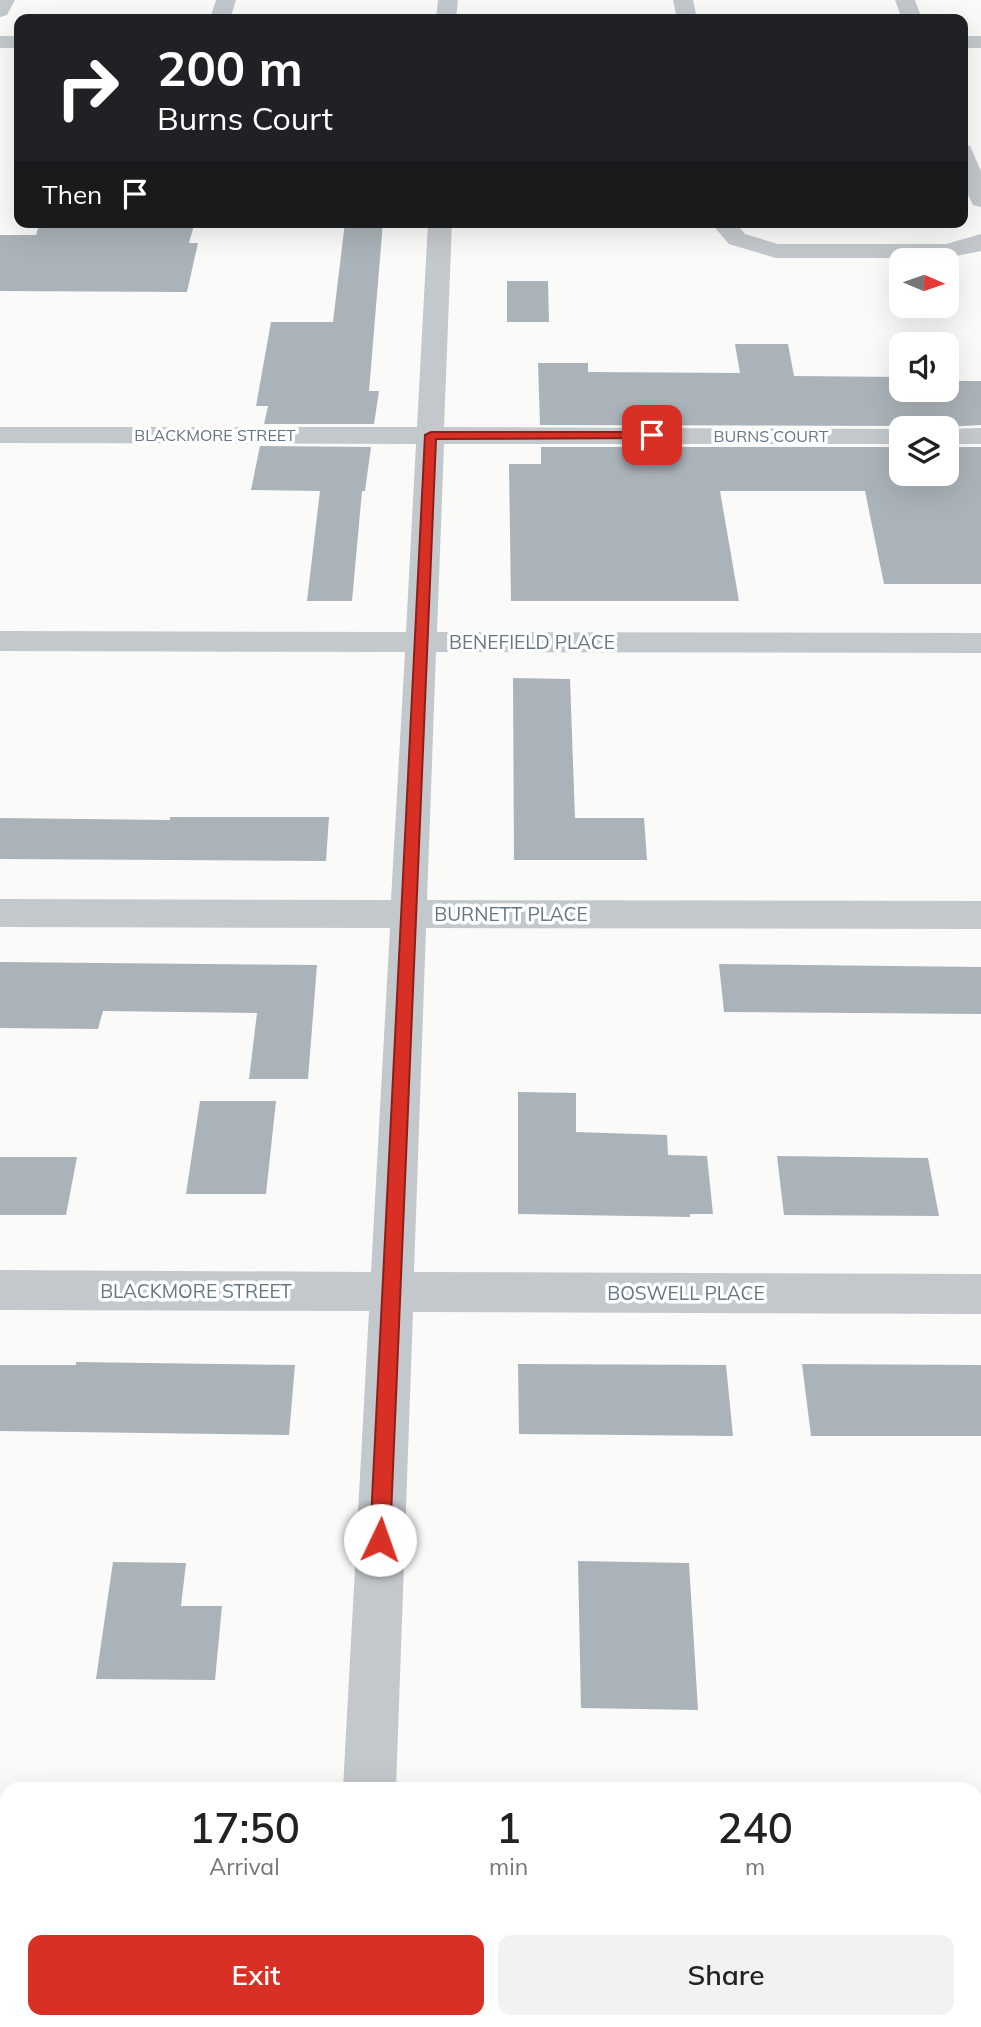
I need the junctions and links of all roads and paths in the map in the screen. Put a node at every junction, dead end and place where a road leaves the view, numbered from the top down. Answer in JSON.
{"nodes":[{"id":1,"x":5,"y":0,"type":"edge"},
{"id":2,"x":0,"y":11,"type":"edge"},
{"id":3,"x":968,"y":166,"type":"edge"},
{"id":4,"x":981,"y":200,"type":"edge"},
{"id":5,"x":440,"y":228,"type":"edge"},
{"id":6,"x":727,"y":228,"type":"edge"},
{"id":7,"x":981,"y":241,"type":"edge"},
{"id":8,"x":0,"y":435,"type":"edge"},
{"id":9,"x":431,"y":435,"type":"junction"},
{"id":10,"x":889,"y":436,"type":"edge"},
{"id":11,"x":959,"y":436,"type":"edge"},
{"id":12,"x":981,"y":436,"type":"edge"},
{"id":13,"x":0,"y":641,"type":"edge"},
{"id":14,"x":421,"y":642,"type":"junction"},
{"id":15,"x":981,"y":643,"type":"edge"},
{"id":16,"x":0,"y":913,"type":"edge"},
{"id":17,"x":409,"y":914,"type":"junction"},
{"id":18,"x":981,"y":915,"type":"edge"},
{"id":19,"x":0,"y":1290,"type":"edge"},
{"id":20,"x":392,"y":1292,"type":"junction"},
{"id":21,"x":981,"y":1294,"type":"edge"},
{"id":22,"x":369,"y":1782,"type":"edge"}],
"edges":[{"from":1,"to":2,"type":"street"},
{"from":3,"to":4,"type":"street"},
{"from":5,"to":9,"type":"street"},
{"from":6,"to":7,"type":"street"},
{"from":8,"to":9,"type":"street","name":"BLACKMORE STREET"},
{"from":9,"to":10,"type":"street","name":"BURNS COURT"},
{"from":9,"to":14,"type":"street"},
{"from":11,"to":12,"type":"street"},
{"from":13,"to":14,"type":"street","name":"BENEFIELD PLACE"},
{"from":14,"to":15,"type":"street","name":"BENEFIELD PLACE"},
{"from":14,"to":17,"type":"street"},
{"from":16,"to":17,"type":"street","name":"BURNETT PLACE"},
{"from":17,"to":18,"type":"street","name":"BURNETT PLACE"},
{"from":17,"to":20,"type":"street"},
{"from":19,"to":20,"type":"street","name":"BLACKMORE STREET"},
{"from":20,"to":21,"type":"street","name":"BOSWELL PLACE"},
{"from":20,"to":22,"type":"street"}]}
